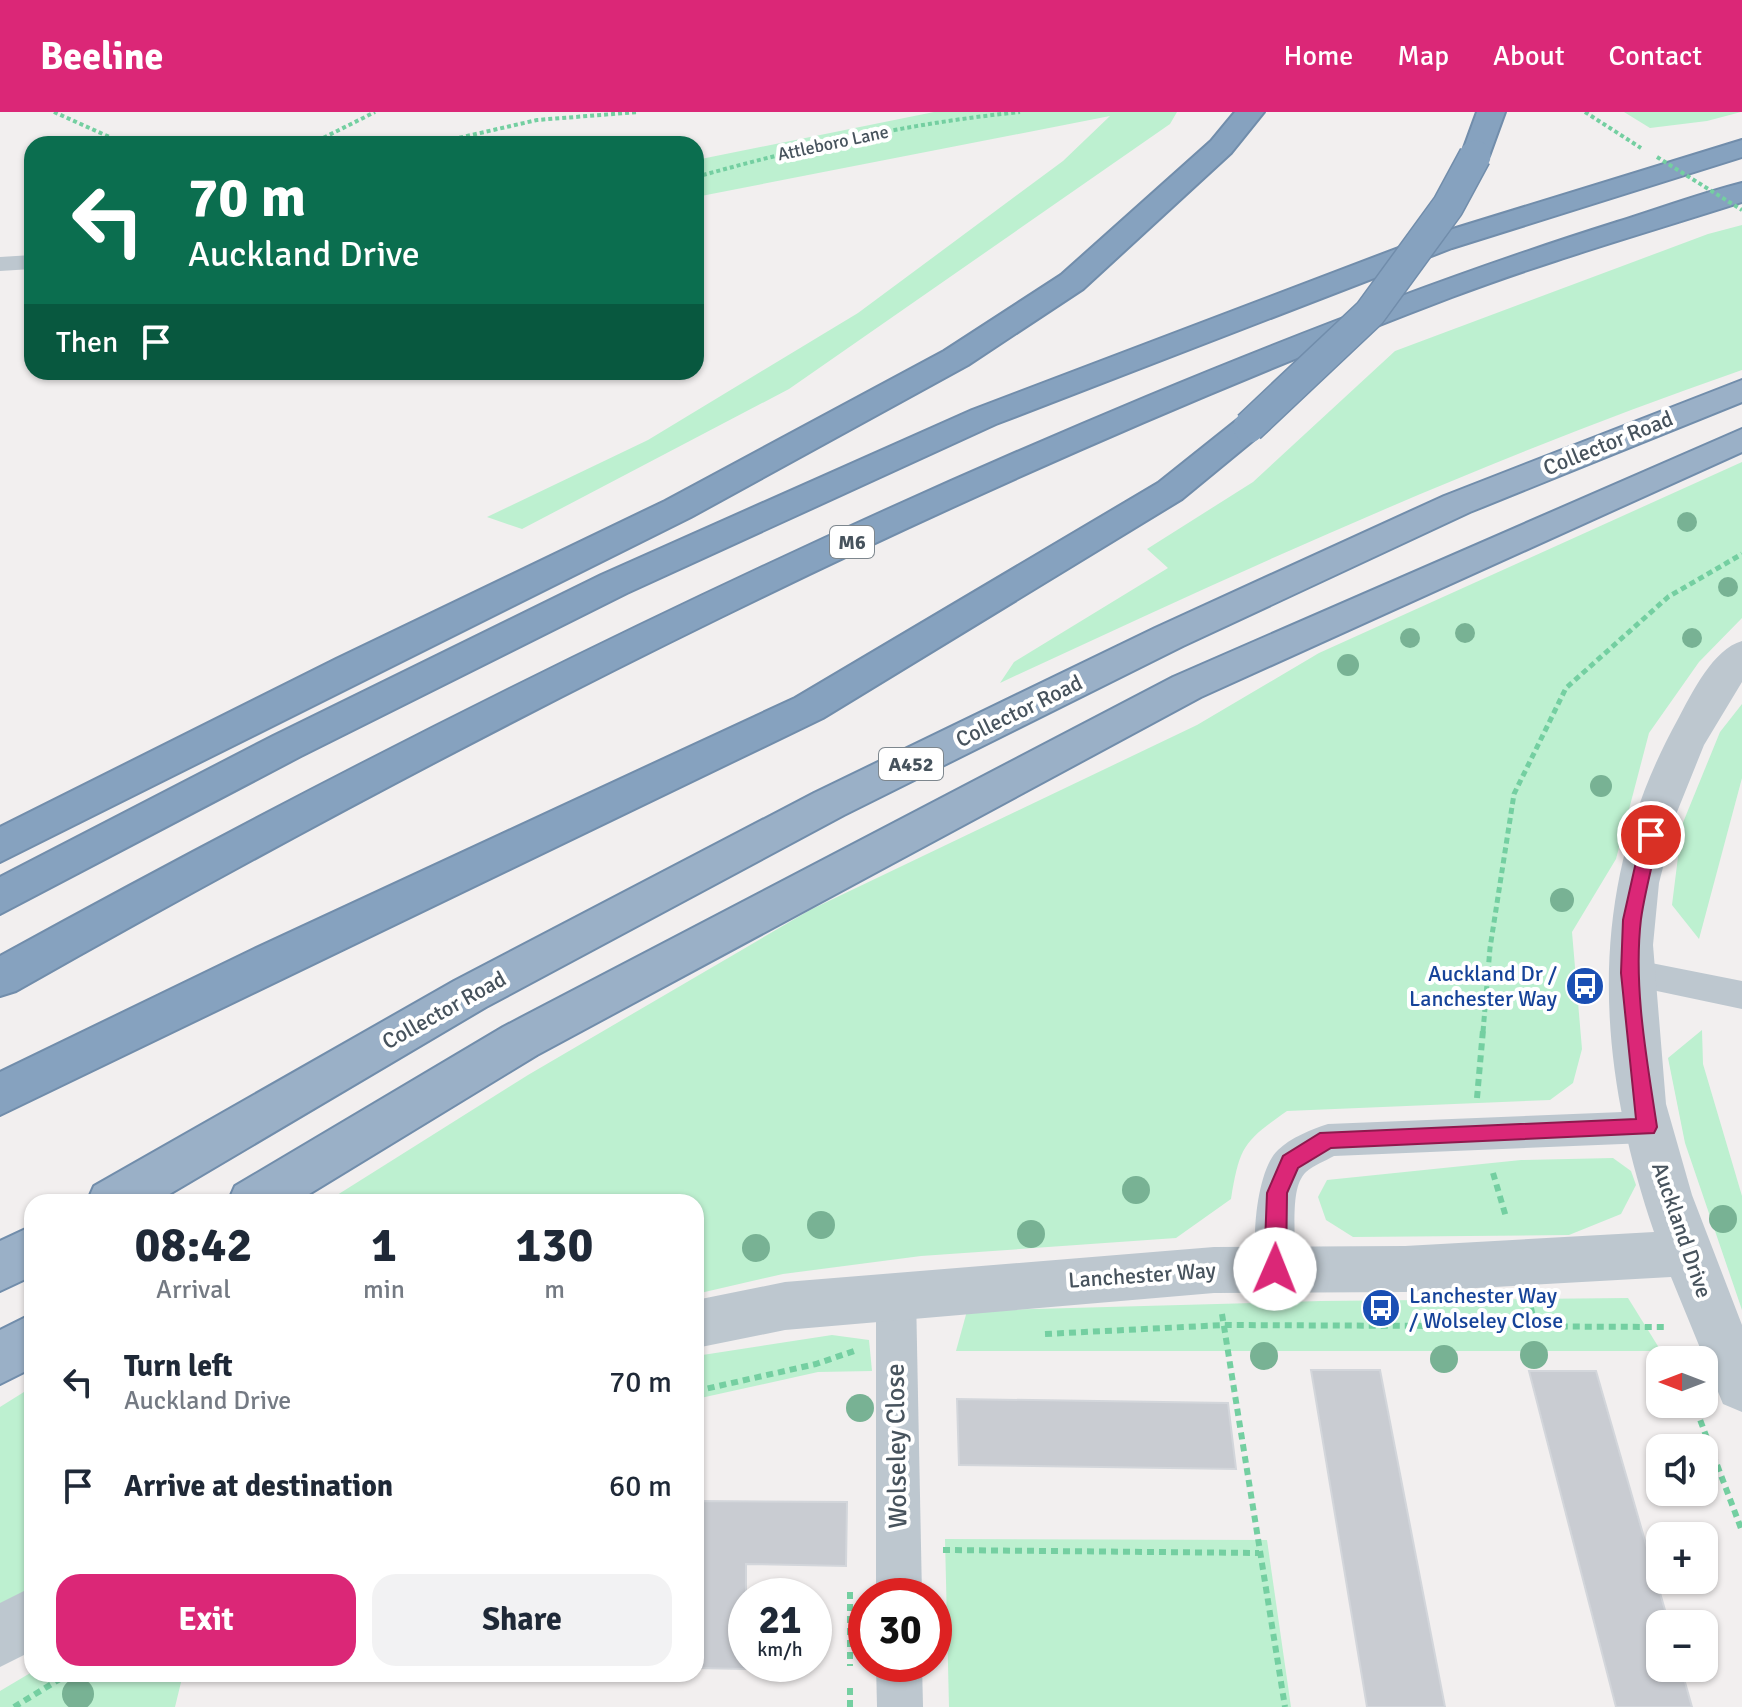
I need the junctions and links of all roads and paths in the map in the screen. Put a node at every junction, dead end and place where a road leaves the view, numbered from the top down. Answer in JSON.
{"nodes":[{"id":1,"x":54,"y":112,"type":"edge"},
{"id":2,"x":375,"y":112,"type":"edge"},
{"id":3,"x":638,"y":112,"type":"edge"},
{"id":4,"x":1020,"y":112,"type":"edge"},
{"id":5,"x":1250,"y":112,"type":"edge"},
{"id":6,"x":1491,"y":112,"type":"edge"},
{"id":7,"x":1585,"y":112,"type":"edge"},
{"id":8,"x":107,"y":136,"type":"edge"},
{"id":9,"x":327,"y":136,"type":"edge"},
{"id":10,"x":467,"y":136,"type":"edge"},
{"id":11,"x":1742,"y":148,"type":"edge"},
{"id":12,"x":1643,"y":149,"type":"dead end"},
{"id":13,"x":1657,"y":157,"type":"dead end"},
{"id":14,"x":704,"y":175,"type":"edge"},
{"id":15,"x":1742,"y":192,"type":"edge"},
{"id":16,"x":1742,"y":210,"type":"edge"},
{"id":17,"x":24,"y":262,"type":"edge"},
{"id":18,"x":0,"y":264,"type":"edge"},
{"id":19,"x":1742,"y":390,"type":"edge"},
{"id":20,"x":1742,"y":439,"type":"edge"},
{"id":21,"x":1742,"y":554,"type":"edge"},
{"id":22,"x":1742,"y":654,"type":"edge"},
{"id":23,"x":0,"y":846,"type":"edge"},
{"id":24,"x":0,"y":897,"type":"edge"},
{"id":25,"x":1631,"y":973,"type":"junction"},
{"id":26,"x":0,"y":978,"type":"edge"},
{"id":27,"x":1742,"y":995,"type":"edge"},
{"id":28,"x":0,"y":1095,"type":"edge"},
{"id":29,"x":1647,"y":1127,"type":"junction"},
{"id":30,"x":1480,"y":1134,"type":"junction"},
{"id":31,"x":126,"y":1194,"type":"edge"},
{"id":32,"x":266,"y":1194,"type":"edge"},
{"id":33,"x":1687,"y":1253,"type":"junction"},
{"id":34,"x":24,"y":1254,"type":"edge"},
{"id":35,"x":1521,"y":1262,"type":"junction"},
{"id":36,"x":0,"y":1268,"type":"edge"},
{"id":37,"x":1275,"y":1269,"type":"junction"},
{"id":38,"x":1214,"y":1270,"type":"junction"},
{"id":39,"x":896,"y":1295,"type":"junction"},
{"id":40,"x":704,"y":1322,"type":"edge"},
{"id":41,"x":1224,"y":1325,"type":"junction"},
{"id":42,"x":1535,"y":1326,"type":"junction"},
{"id":43,"x":1665,"y":1326,"type":"dead end"},
{"id":44,"x":1039,"y":1334,"type":"dead end"},
{"id":45,"x":24,"y":1344,"type":"edge"},
{"id":46,"x":864,"y":1347,"type":"dead end"},
{"id":47,"x":0,"y":1359,"type":"edge"},
{"id":48,"x":1742,"y":1386,"type":"edge"},
{"id":49,"x":704,"y":1389,"type":"edge"},
{"id":50,"x":1699,"y":1418,"type":"edge"},
{"id":51,"x":1742,"y":1531,"type":"edge"},
{"id":52,"x":898,"y":1550,"type":"junction"},
{"id":53,"x":1259,"y":1553,"type":"junction"},
{"id":54,"x":899,"y":1578,"type":"edge"},
{"id":55,"x":24,"y":1621,"type":"edge"},
{"id":56,"x":0,"y":1637,"type":"edge"},
{"id":57,"x":55,"y":1682,"type":"edge"},
{"id":58,"x":899,"y":1682,"type":"edge"},
{"id":59,"x":14,"y":1707,"type":"edge"},
{"id":60,"x":900,"y":1707,"type":"edge"},
{"id":61,"x":1285,"y":1707,"type":"edge"}],
"edges":[{"from":1,"to":8,"type":"path"},
{"from":2,"to":9,"type":"path"},
{"from":3,"to":10,"type":"path"},
{"from":4,"to":14,"type":"path","name":"Attleboro Lane"},
{"from":5,"to":23,"type":"highway"},
{"from":6,"to":28,"type":"highway","bridge":true},
{"from":7,"to":12,"type":"path"},
{"from":11,"to":24,"type":"highway"},
{"from":13,"to":16,"type":"path","bridge":true},
{"from":15,"to":26,"type":"highway","number":"M6"},
{"from":17,"to":18,"type":"street"},
{"from":19,"to":31,"type":"highway","name":"Collector Road","number":"A452"},
{"from":20,"to":32,"type":"highway","number":"A452"},
{"from":21,"to":30,"type":"path"},
{"from":22,"to":25,"type":"street","name":"Auckland Drive"},
{"from":25,"to":27,"type":"street"},
{"from":25,"to":29,"type":"street","name":"Auckland Drive"},
{"from":29,"to":30,"type":"street"},
{"from":29,"to":33,"type":"street","name":"Auckland Drive"},
{"from":30,"to":35,"type":"path"},
{"from":30,"to":37,"type":"street"},
{"from":33,"to":35,"type":"street","name":"Lanchester Way"},
{"from":33,"to":48,"type":"street","name":"Auckland Drive"},
{"from":34,"to":36,"type":"highway"},
{"from":35,"to":37,"type":"street","name":"Lanchester Way"},
{"from":35,"to":42,"type":"path"},
{"from":37,"to":38,"type":"street","name":"Lanchester Way"},
{"from":38,"to":39,"type":"street","name":"Lanchester Way"},
{"from":38,"to":41,"type":"path"},
{"from":39,"to":40,"type":"street","name":"Lanchester Way"},
{"from":39,"to":52,"type":"street","name":"Wolseley Close"},
{"from":41,"to":42,"type":"path"},
{"from":41,"to":44,"type":"path"},
{"from":41,"to":53,"type":"path"},
{"from":42,"to":43,"type":"path"},
{"from":45,"to":47,"type":"highway"},
{"from":46,"to":49,"type":"path"},
{"from":50,"to":51,"type":"path"},
{"from":52,"to":53,"type":"path"},
{"from":52,"to":54,"type":"street","name":"Wolseley Close"},
{"from":53,"to":61,"type":"path"},
{"from":55,"to":56,"type":"street"},
{"from":57,"to":59,"type":"path"},
{"from":58,"to":60,"type":"street"}]}
